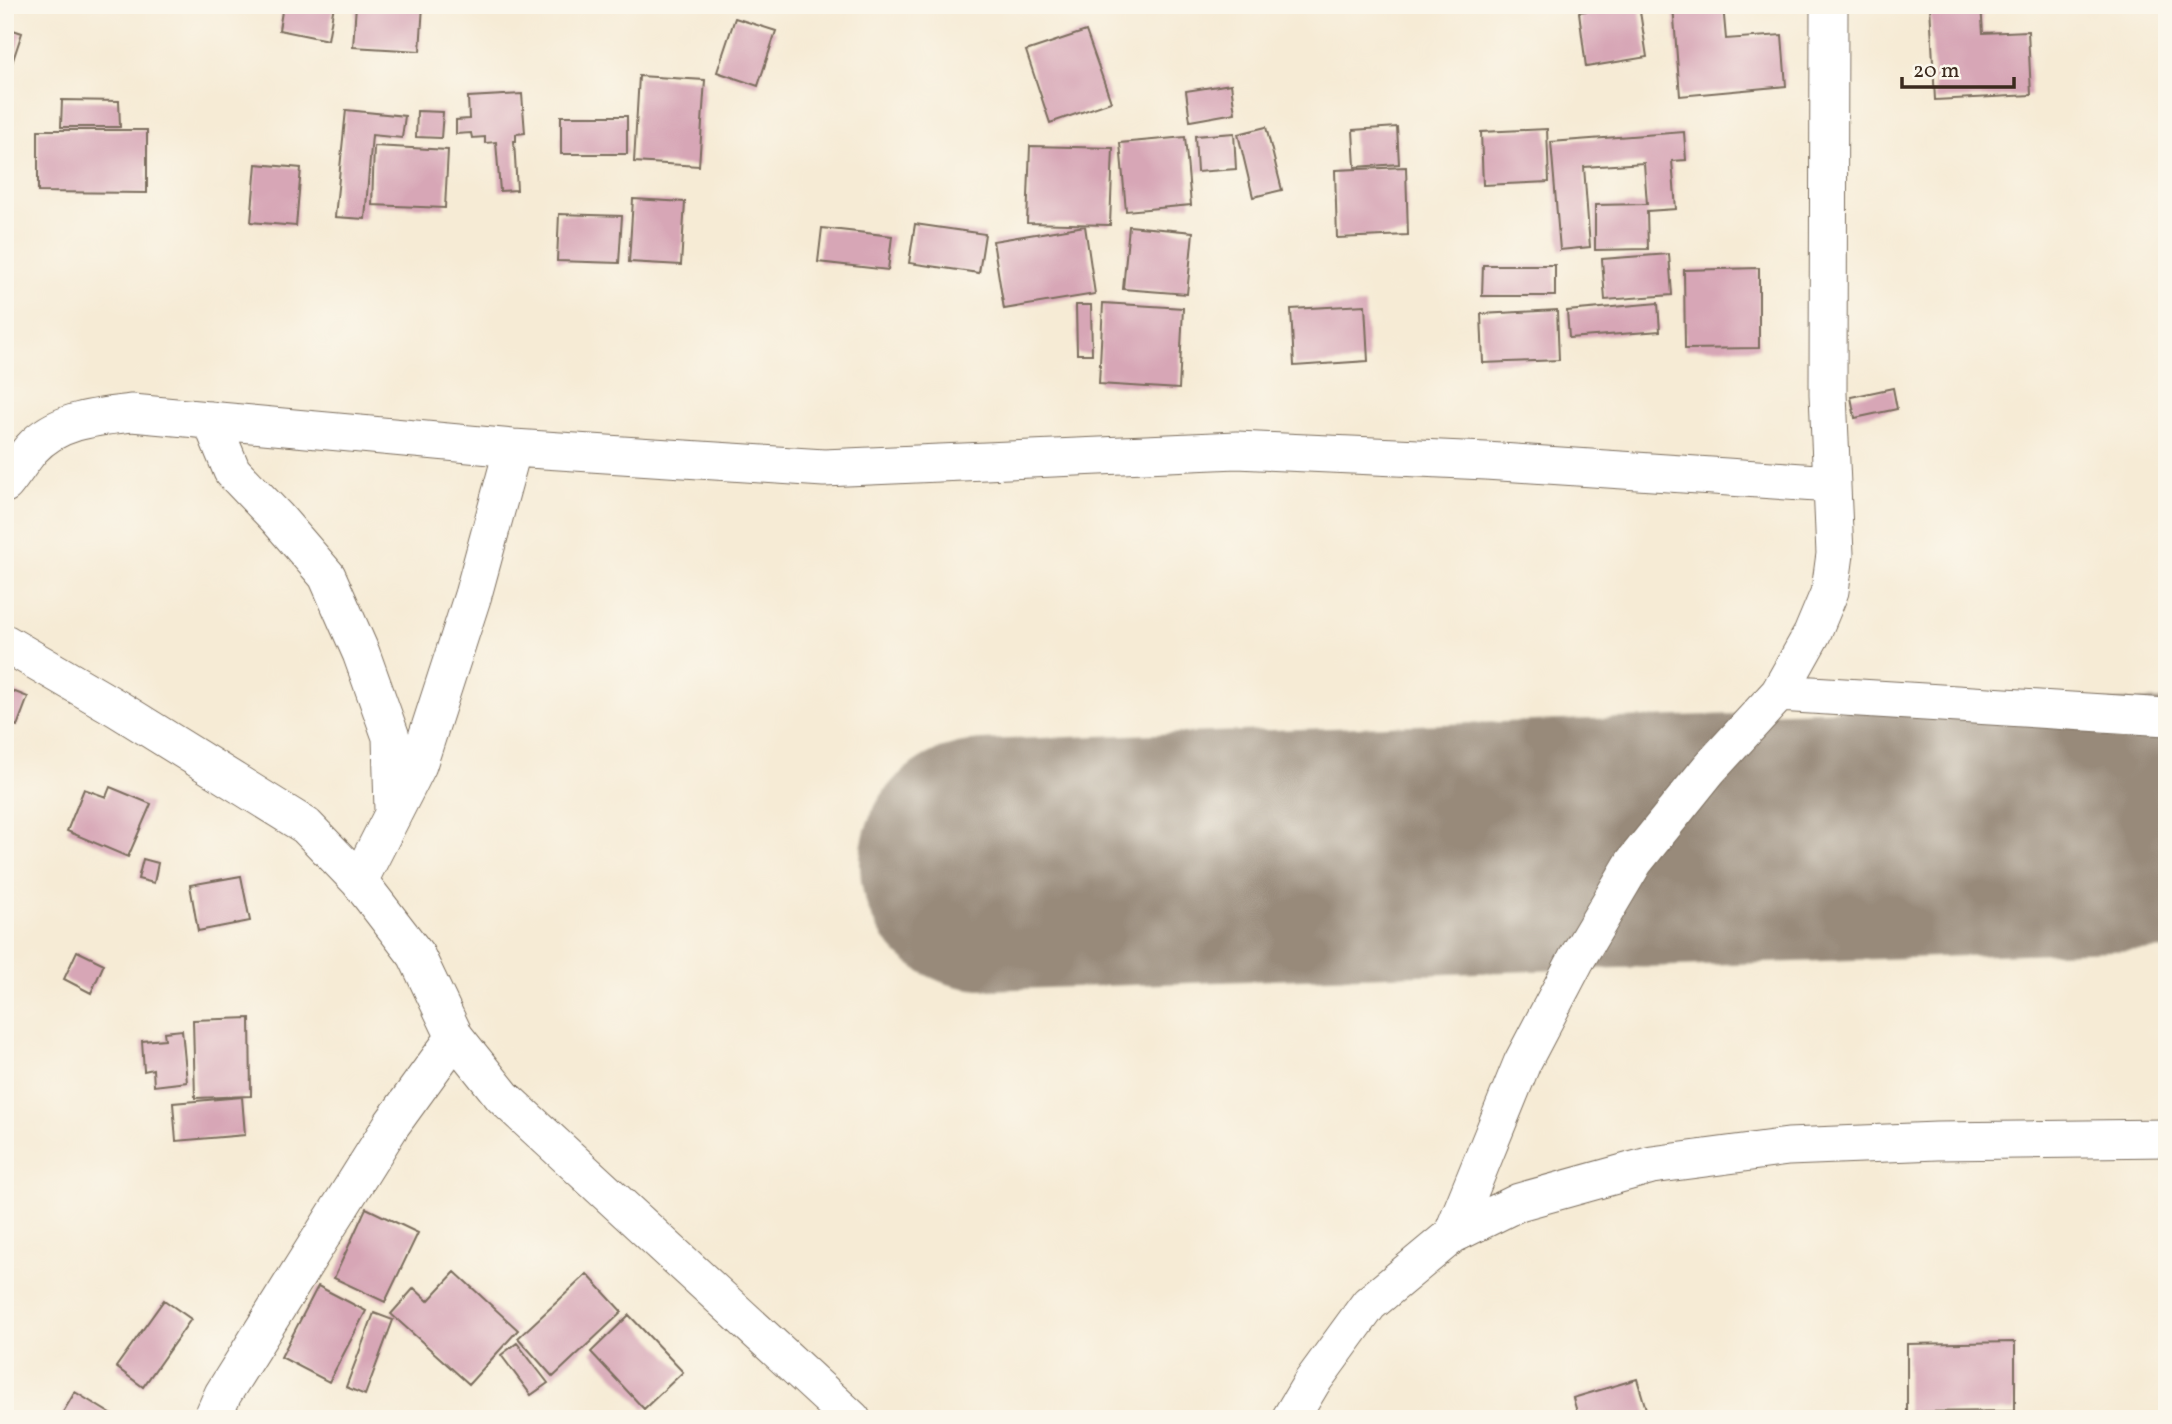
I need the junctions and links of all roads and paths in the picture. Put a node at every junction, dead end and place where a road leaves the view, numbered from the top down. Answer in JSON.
{"nodes":[{"id":1,"x":1829,"y":5,"type":"edge"},
{"id":2,"x":211,"y":421,"type":"junction"},
{"id":3,"x":513,"y":448,"type":"junction"},
{"id":4,"x":5,"y":484,"type":"edge"},
{"id":5,"x":1832,"y":484,"type":"junction"},
{"id":6,"x":5,"y":643,"type":"edge"},
{"id":7,"x":1779,"y":693,"type":"junction"},
{"id":8,"x":2167,"y":717,"type":"edge"},
{"id":9,"x":393,"y":816,"type":"junction"},
{"id":10,"x":359,"y":881,"type":"junction"},
{"id":11,"x":455,"y":1037,"type":"junction"},
{"id":12,"x":2167,"y":1138,"type":"edge"},
{"id":13,"x":1452,"y":1235,"type":"junction"},
{"id":14,"x":212,"y":1419,"type":"edge"},
{"id":15,"x":852,"y":1419,"type":"edge"},
{"id":16,"x":1290,"y":1419,"type":"edge"}],
"edges":[{"from":1,"to":5,"type":"street"},
{"from":2,"to":3,"type":"street"},
{"from":2,"to":4,"type":"street"},
{"from":2,"to":9,"type":"street"},
{"from":3,"to":5,"type":"street"},
{"from":3,"to":9,"type":"street"},
{"from":5,"to":7,"type":"street"},
{"from":6,"to":10,"type":"street"},
{"from":7,"to":8,"type":"street"},
{"from":7,"to":13,"type":"street"},
{"from":9,"to":10,"type":"street"},
{"from":10,"to":11,"type":"street"},
{"from":11,"to":14,"type":"street"},
{"from":11,"to":15,"type":"street"},
{"from":12,"to":13,"type":"street"},
{"from":13,"to":16,"type":"street"}]}
